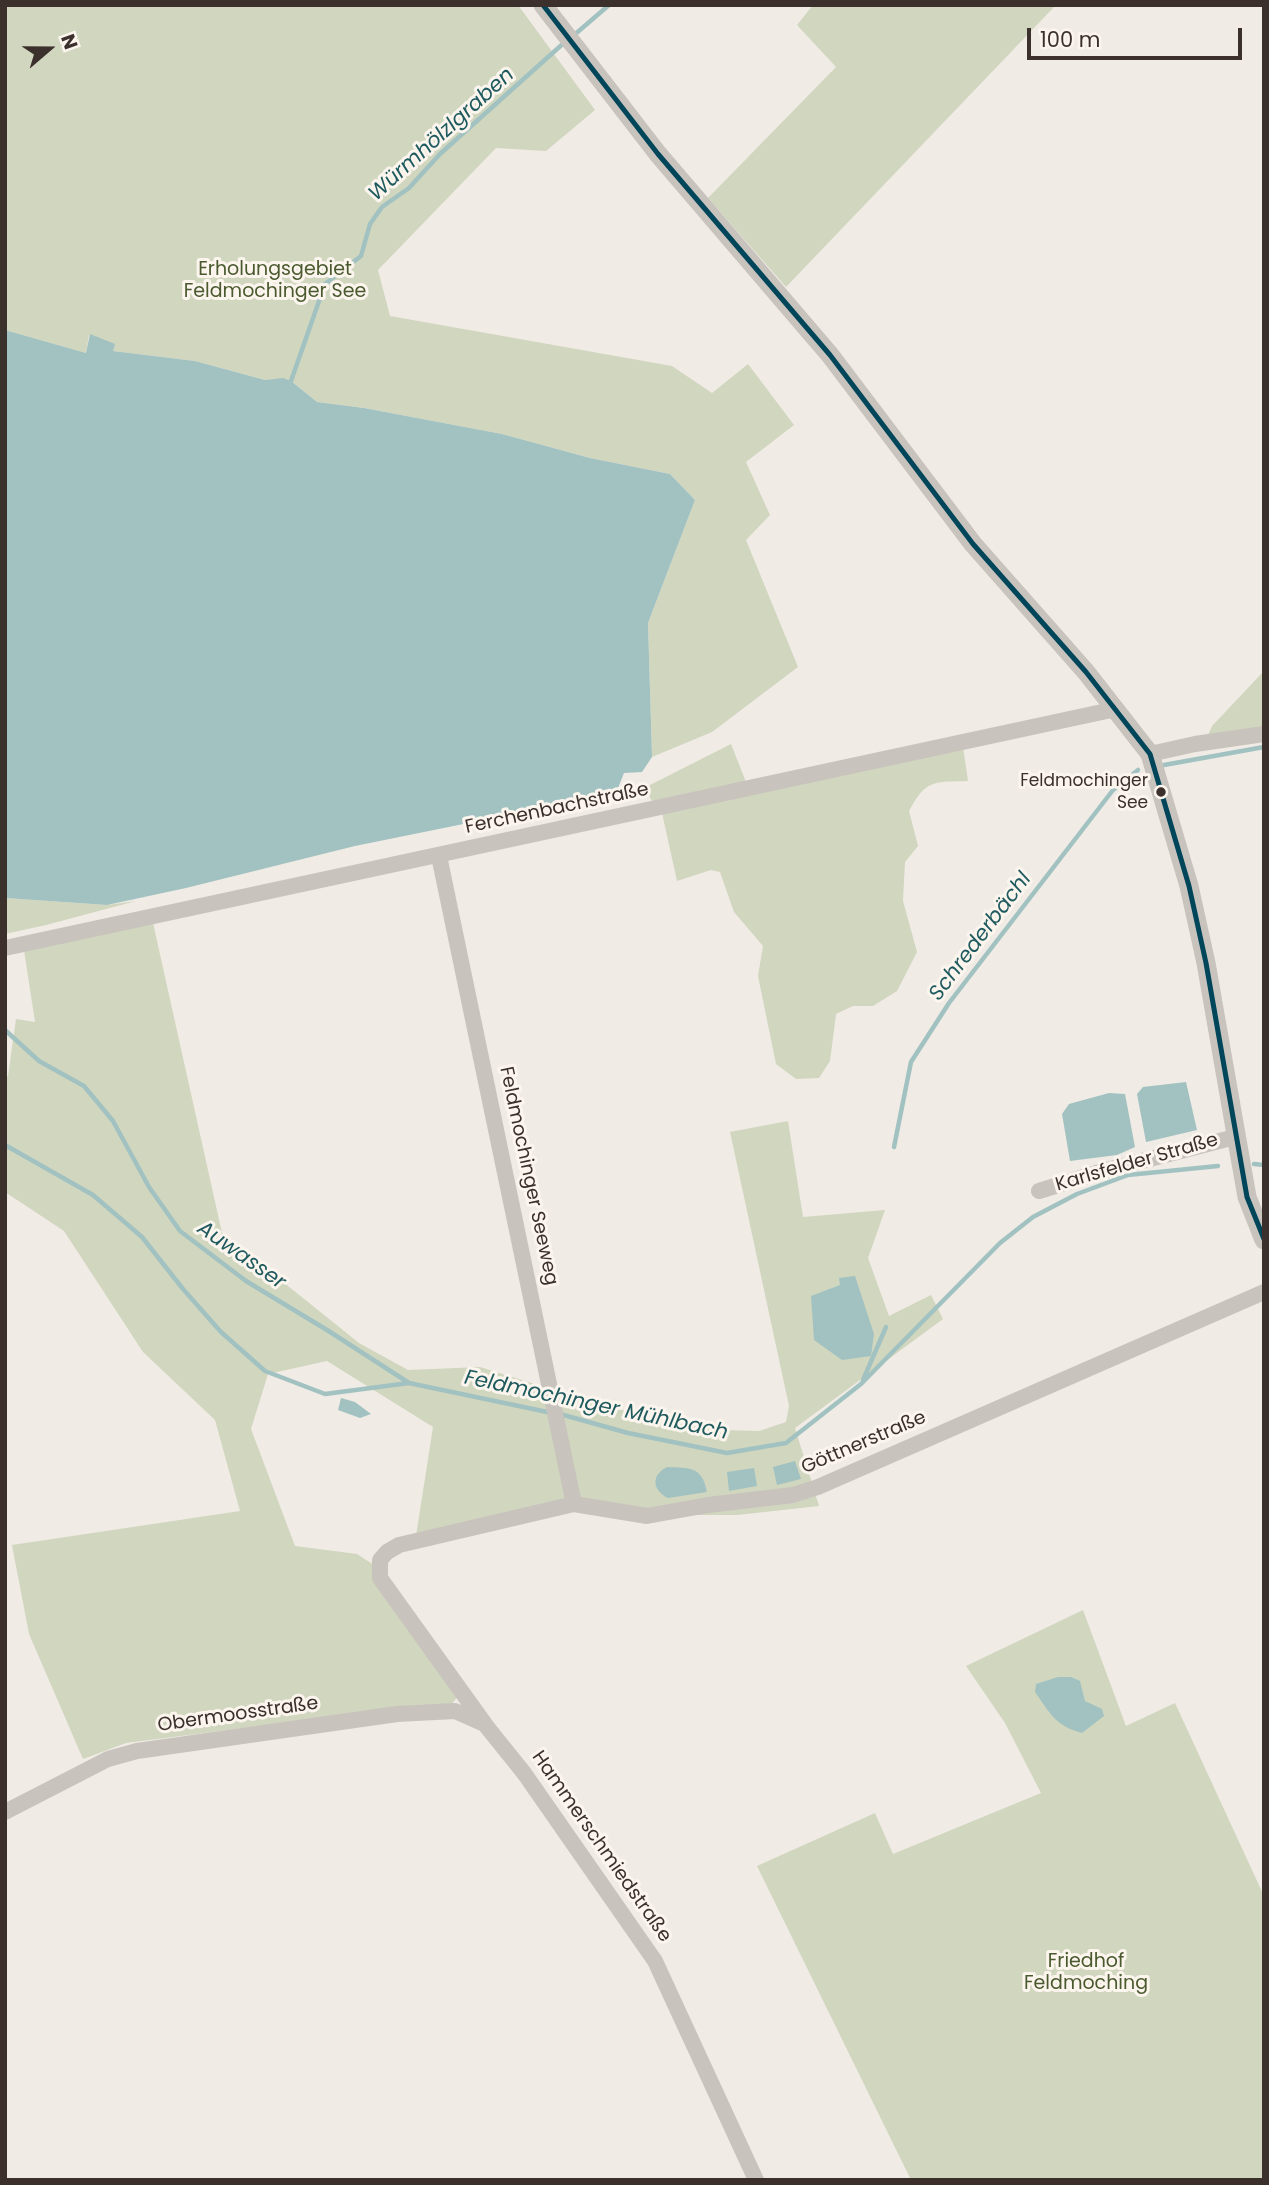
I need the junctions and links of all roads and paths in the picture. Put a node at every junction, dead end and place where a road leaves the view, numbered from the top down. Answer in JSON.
{"nodes":[{"id":1,"x":543,"y":5,"type":"edge"},
{"id":2,"x":1116,"y":709,"type":"junction"},
{"id":3,"x":1264,"y":734,"type":"edge"},
{"id":4,"x":1150,"y":754,"type":"junction"},
{"id":5,"x":439,"y":856,"type":"junction"},
{"id":6,"x":5,"y":948,"type":"edge"},
{"id":7,"x":1236,"y":1137,"type":"junction"},
{"id":8,"x":1039,"y":1191,"type":"dead end"},
{"id":9,"x":1264,"y":1241,"type":"edge"},
{"id":10,"x":1264,"y":1292,"type":"edge"},
{"id":11,"x":574,"y":1504,"type":"junction"},
{"id":12,"x":380,"y":1560,"type":"joint"},
{"id":13,"x":487,"y":1727,"type":"junction"},
{"id":14,"x":5,"y":1812,"type":"edge"},
{"id":15,"x":756,"y":2180,"type":"edge"}],
"edges":[{"from":1,"to":2,"type":"street","name":"Karlsfelder Straße"},
{"from":2,"to":4,"type":"street","name":"Karlsfelder Straße"},
{"from":2,"to":5,"type":"street","name":"Ferchenbachstraße"},
{"from":3,"to":4,"type":"street"},
{"from":4,"to":7,"type":"street","name":"Karlsfelder Straße"},
{"from":5,"to":6,"type":"street","name":"Ferchenbachstraße"},
{"from":5,"to":11,"type":"street","name":"Feldmochinger Seeweg"},
{"from":7,"to":8,"type":"street","name":"Karlsfelder Straße"},
{"from":7,"to":9,"type":"street","name":"Karlsfelder Straße"},
{"from":10,"to":11,"type":"street","name":"Göttnerstraße"},
{"from":11,"to":12,"type":"street","name":"Göttnerstraße"},
{"from":12,"to":13,"type":"street","name":"Hammerschmiedstraße"},
{"from":13,"to":14,"type":"street","name":"Obermoosstraße"},
{"from":13,"to":15,"type":"street","name":"Hammerschmiedstraße"}]}
